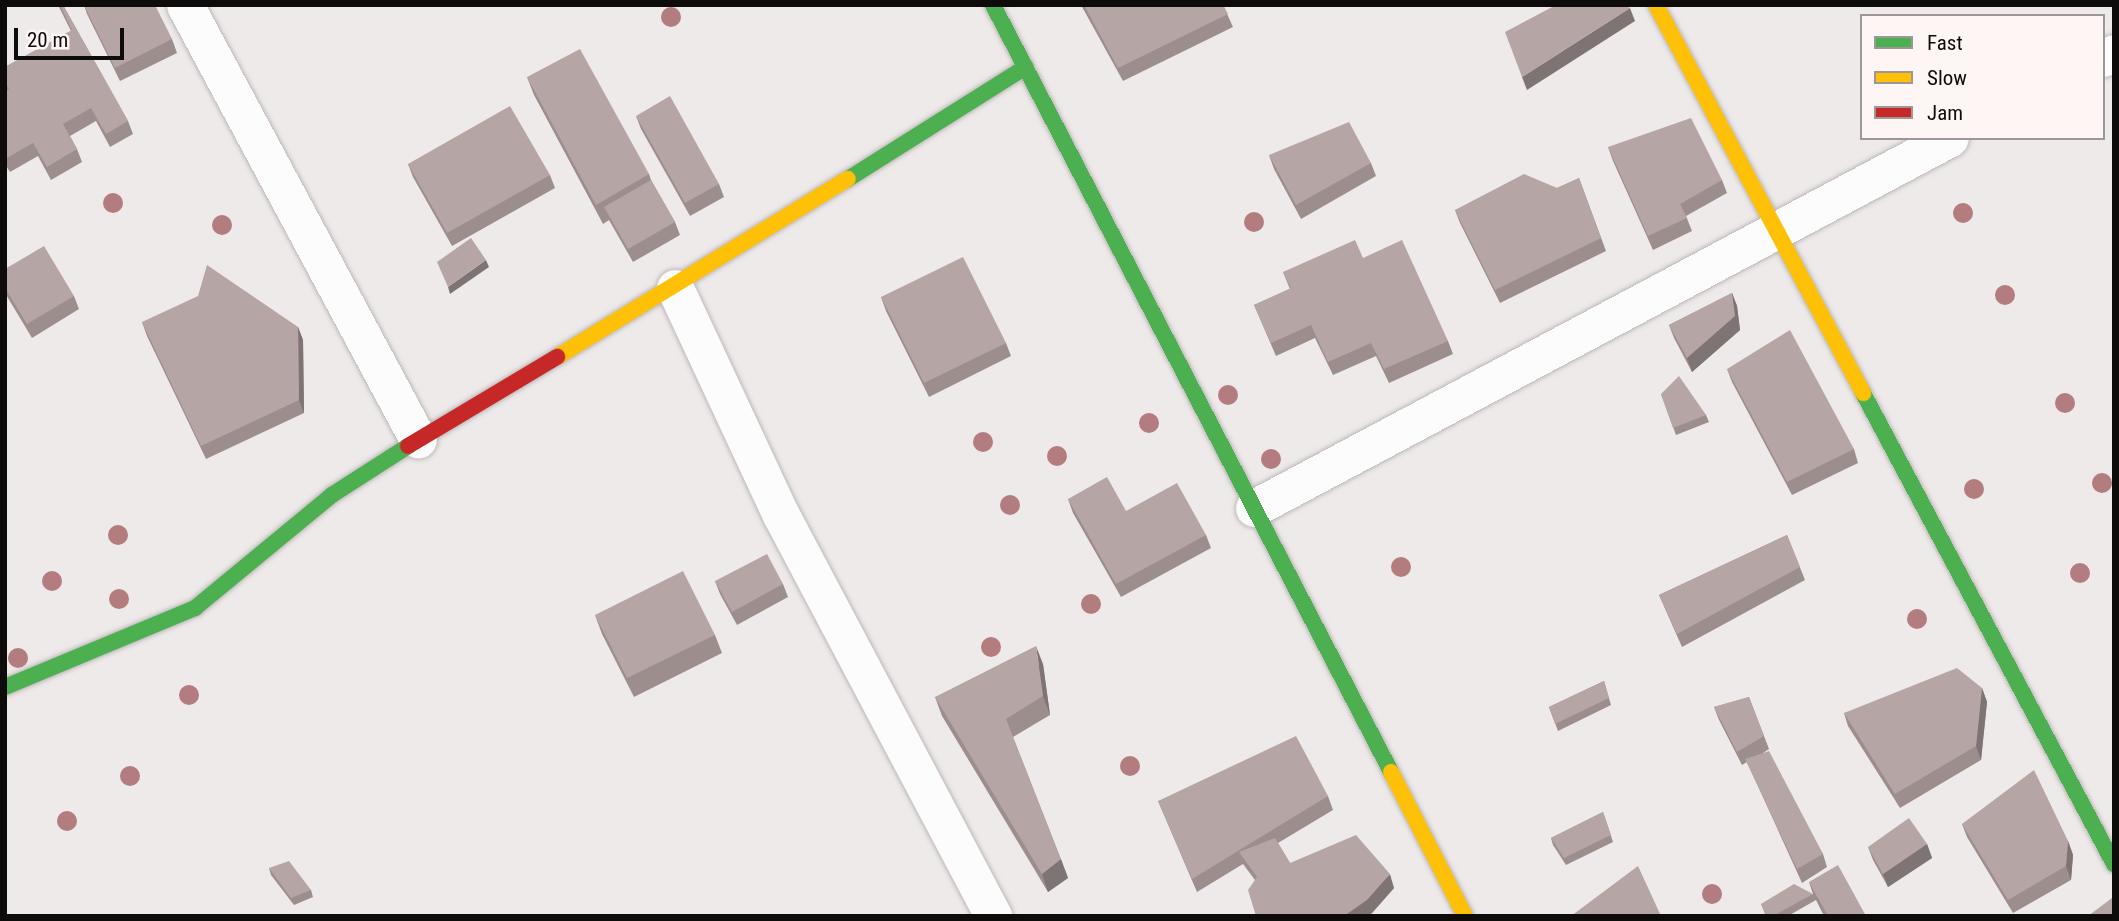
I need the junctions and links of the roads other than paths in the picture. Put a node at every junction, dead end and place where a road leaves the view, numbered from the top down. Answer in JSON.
{"nodes":[{"id":1,"x":185,"y":5,"type":"edge"},
{"id":2,"x":993,"y":5,"type":"edge"},
{"id":3,"x":1656,"y":5,"type":"edge"},
{"id":4,"x":1026,"y":67,"type":"junction"},
{"id":5,"x":1946,"y":140,"type":"edge"},
{"id":6,"x":1774,"y":230,"type":"junction"},
{"id":7,"x":676,"y":288,"type":"junction"},
{"id":8,"x":418,"y":439,"type":"junction"},
{"id":9,"x":1254,"y":508,"type":"junction"},
{"id":10,"x":5,"y":687,"type":"edge"},
{"id":11,"x":2114,"y":864,"type":"edge"},
{"id":12,"x":993,"y":916,"type":"edge"},
{"id":13,"x":1465,"y":916,"type":"edge"}],
"edges":[{"from":1,"to":8,"type":"street"},
{"from":2,"to":4,"type":"street"},
{"from":3,"to":6,"type":"street"},
{"from":4,"to":7,"type":"street"},
{"from":4,"to":9,"type":"street"},
{"from":5,"to":6,"type":"street"},
{"from":6,"to":9,"type":"street"},
{"from":6,"to":11,"type":"street"},
{"from":7,"to":8,"type":"street"},
{"from":7,"to":12,"type":"street"},
{"from":8,"to":10,"type":"street"},
{"from":9,"to":13,"type":"street"}]}
